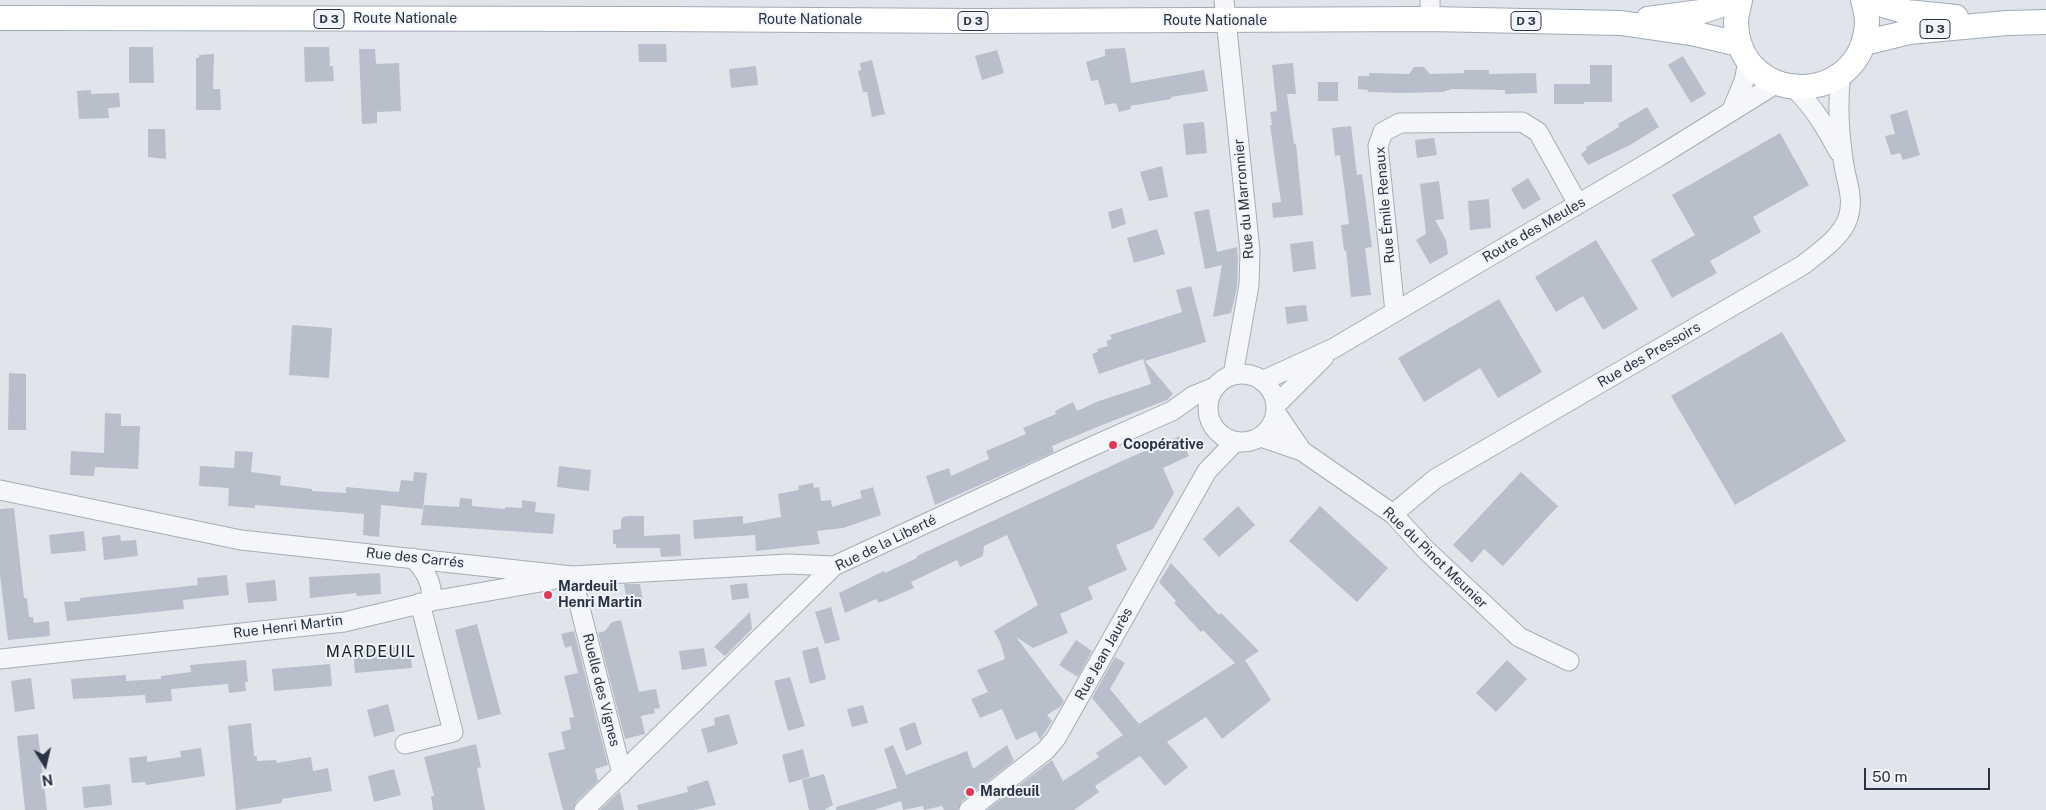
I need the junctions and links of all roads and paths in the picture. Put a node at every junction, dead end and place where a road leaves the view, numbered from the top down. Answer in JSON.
{"nodes":[{"id":1,"x":1736,"y":0,"type":"edge"},
{"id":2,"x":1740,"y":0,"type":"edge"},
{"id":3,"x":1864,"y":0,"type":"edge"},
{"id":4,"x":1430,"y":10,"type":"edge"},
{"id":5,"x":1225,"y":11,"type":"edge"},
{"id":6,"x":0,"y":18,"type":"edge"},
{"id":7,"x":2008,"y":22,"type":"junction"},
{"id":8,"x":2046,"y":22,"type":"edge"},
{"id":9,"x":1621,"y":23,"type":"junction"},
{"id":10,"x":1864,"y":43,"type":"junction"},
{"id":11,"x":1744,"y":52,"type":"junction"},
{"id":12,"x":1842,"y":75,"type":"junction"},
{"id":13,"x":1785,"y":86,"type":"junction"},
{"id":14,"x":1732,"y":110,"type":"junction"},
{"id":15,"x":1843,"y":160,"type":"junction"},
{"id":16,"x":1578,"y":204,"type":"junction"},
{"id":17,"x":1395,"y":312,"type":"junction"},
{"id":18,"x":1334,"y":348,"type":"junction"},
{"id":19,"x":1233,"y":375,"type":"junction"},
{"id":20,"x":1262,"y":381,"type":"junction"},
{"id":21,"x":1215,"y":387,"type":"junction"},
{"id":22,"x":1276,"y":409,"type":"junction"},
{"id":23,"x":1172,"y":412,"type":"junction"},
{"id":24,"x":1211,"y":422,"type":"junction"},
{"id":25,"x":1260,"y":438,"type":"junction"},
{"id":26,"x":1235,"y":442,"type":"junction"},
{"id":27,"x":1302,"y":451,"type":"junction"},
{"id":28,"x":1207,"y":471,"type":"junction"},
{"id":29,"x":0,"y":490,"type":"edge"},
{"id":30,"x":1393,"y":514,"type":"junction"},
{"id":31,"x":413,"y":558,"type":"junction"},
{"id":32,"x":834,"y":566,"type":"junction"},
{"id":33,"x":506,"y":568,"type":"junction"},
{"id":34,"x":572,"y":576,"type":"junction"},
{"id":35,"x":503,"y":588,"type":"junction"},
{"id":36,"x":426,"y":602,"type":"junction"},
{"id":37,"x":0,"y":659,"type":"edge"},
{"id":38,"x":1569,"y":662,"type":"dead end"},
{"id":39,"x":405,"y":744,"type":"dead end"},
{"id":40,"x":622,"y":774,"type":"junction"},
{"id":41,"x":584,"y":810,"type":"edge"},
{"id":42,"x":969,"y":810,"type":"edge"}],
"edges":[{"from":1,"to":9,"type":"main road","number":"D 3"},
{"from":2,"to":11,"type":"main road"},
{"from":3,"to":7,"type":"main road","number":"D 3"},
{"from":3,"to":10,"type":"main road"},
{"from":4,"to":5,"type":"main road","name":"Route Nationale","number":"D 3"},
{"from":4,"to":9,"type":"main road","name":"Route Nationale","number":"D 3"},
{"from":5,"to":6,"type":"main road","name":"Route Nationale","number":"D 3"},
{"from":5,"to":19,"type":"street","name":"Rue du Marronnier"},
{"from":7,"to":8,"type":"main road","number":"D 3"},
{"from":7,"to":10,"type":"main road","number":"D 3"},
{"from":9,"to":11,"type":"main road","number":"D 3"},
{"from":10,"to":12,"type":"main road"},
{"from":11,"to":13,"type":"main road"},
{"from":11,"to":14,"type":"street"},
{"from":12,"to":13,"type":"main road"},
{"from":12,"to":15,"type":"street","name":"Rue des Pressoirs"},
{"from":13,"to":14,"type":"street","name":"Route des Meules"},
{"from":13,"to":15,"type":"street","name":"Rue des Pressoirs"},
{"from":14,"to":16,"type":"street","name":"Route des Meules"},
{"from":15,"to":30,"type":"street","name":"Rue des Pressoirs"},
{"from":16,"to":17,"type":"street","name":"Route des Meules"},
{"from":16,"to":17,"type":"street","name":"Rue Émile Renaux"},
{"from":17,"to":18,"type":"street","name":"Route des Meules"},
{"from":18,"to":20,"type":"street","name":"Route des Meules"},
{"from":18,"to":22,"type":"street","name":"Route des Meules"},
{"from":19,"to":20,"type":"street"},
{"from":19,"to":21,"type":"street"},
{"from":20,"to":22,"type":"street"},
{"from":21,"to":23,"type":"street","name":"Rue de la Liberté"},
{"from":21,"to":24,"type":"street"},
{"from":22,"to":25,"type":"street"},
{"from":22,"to":27,"type":"street","name":"Rue du Pinot Meunier"},
{"from":23,"to":24,"type":"street","name":"Rue de la Liberté"},
{"from":23,"to":32,"type":"street","name":"Rue de la Liberté"},
{"from":24,"to":26,"type":"street"},
{"from":24,"to":28,"type":"street","name":"Rue Jean Jaurès"},
{"from":25,"to":26,"type":"street"},
{"from":25,"to":27,"type":"street","name":"Rue du Pinot Meunier"},
{"from":26,"to":28,"type":"street","name":"Rue Jean Jaurès"},
{"from":27,"to":30,"type":"street","name":"Rue du Pinot Meunier"},
{"from":28,"to":42,"type":"street","name":"Rue Jean Jaurès"},
{"from":29,"to":31,"type":"street","name":"Rue des Carrés"},
{"from":30,"to":38,"type":"street","name":"Rue du Pinot Meunier"},
{"from":31,"to":33,"type":"street","name":"Rue des Carrés"},
{"from":31,"to":36,"type":"street"},
{"from":32,"to":34,"type":"street","name":"Rue des Carrés"},
{"from":32,"to":40,"type":"street","name":"Rue de la Liberté"},
{"from":33,"to":34,"type":"street","name":"Rue des Carrés"},
{"from":33,"to":35,"type":"street"},
{"from":34,"to":35,"type":"street","name":"Rue Henri Martin"},
{"from":34,"to":40,"type":"street","name":"Ruelle des Vignes"},
{"from":35,"to":36,"type":"street","name":"Rue Henri Martin"},
{"from":36,"to":37,"type":"street","name":"Rue Henri Martin"},
{"from":36,"to":39,"type":"street"},
{"from":40,"to":41,"type":"street","name":"Rue de la Liberté"}]}
